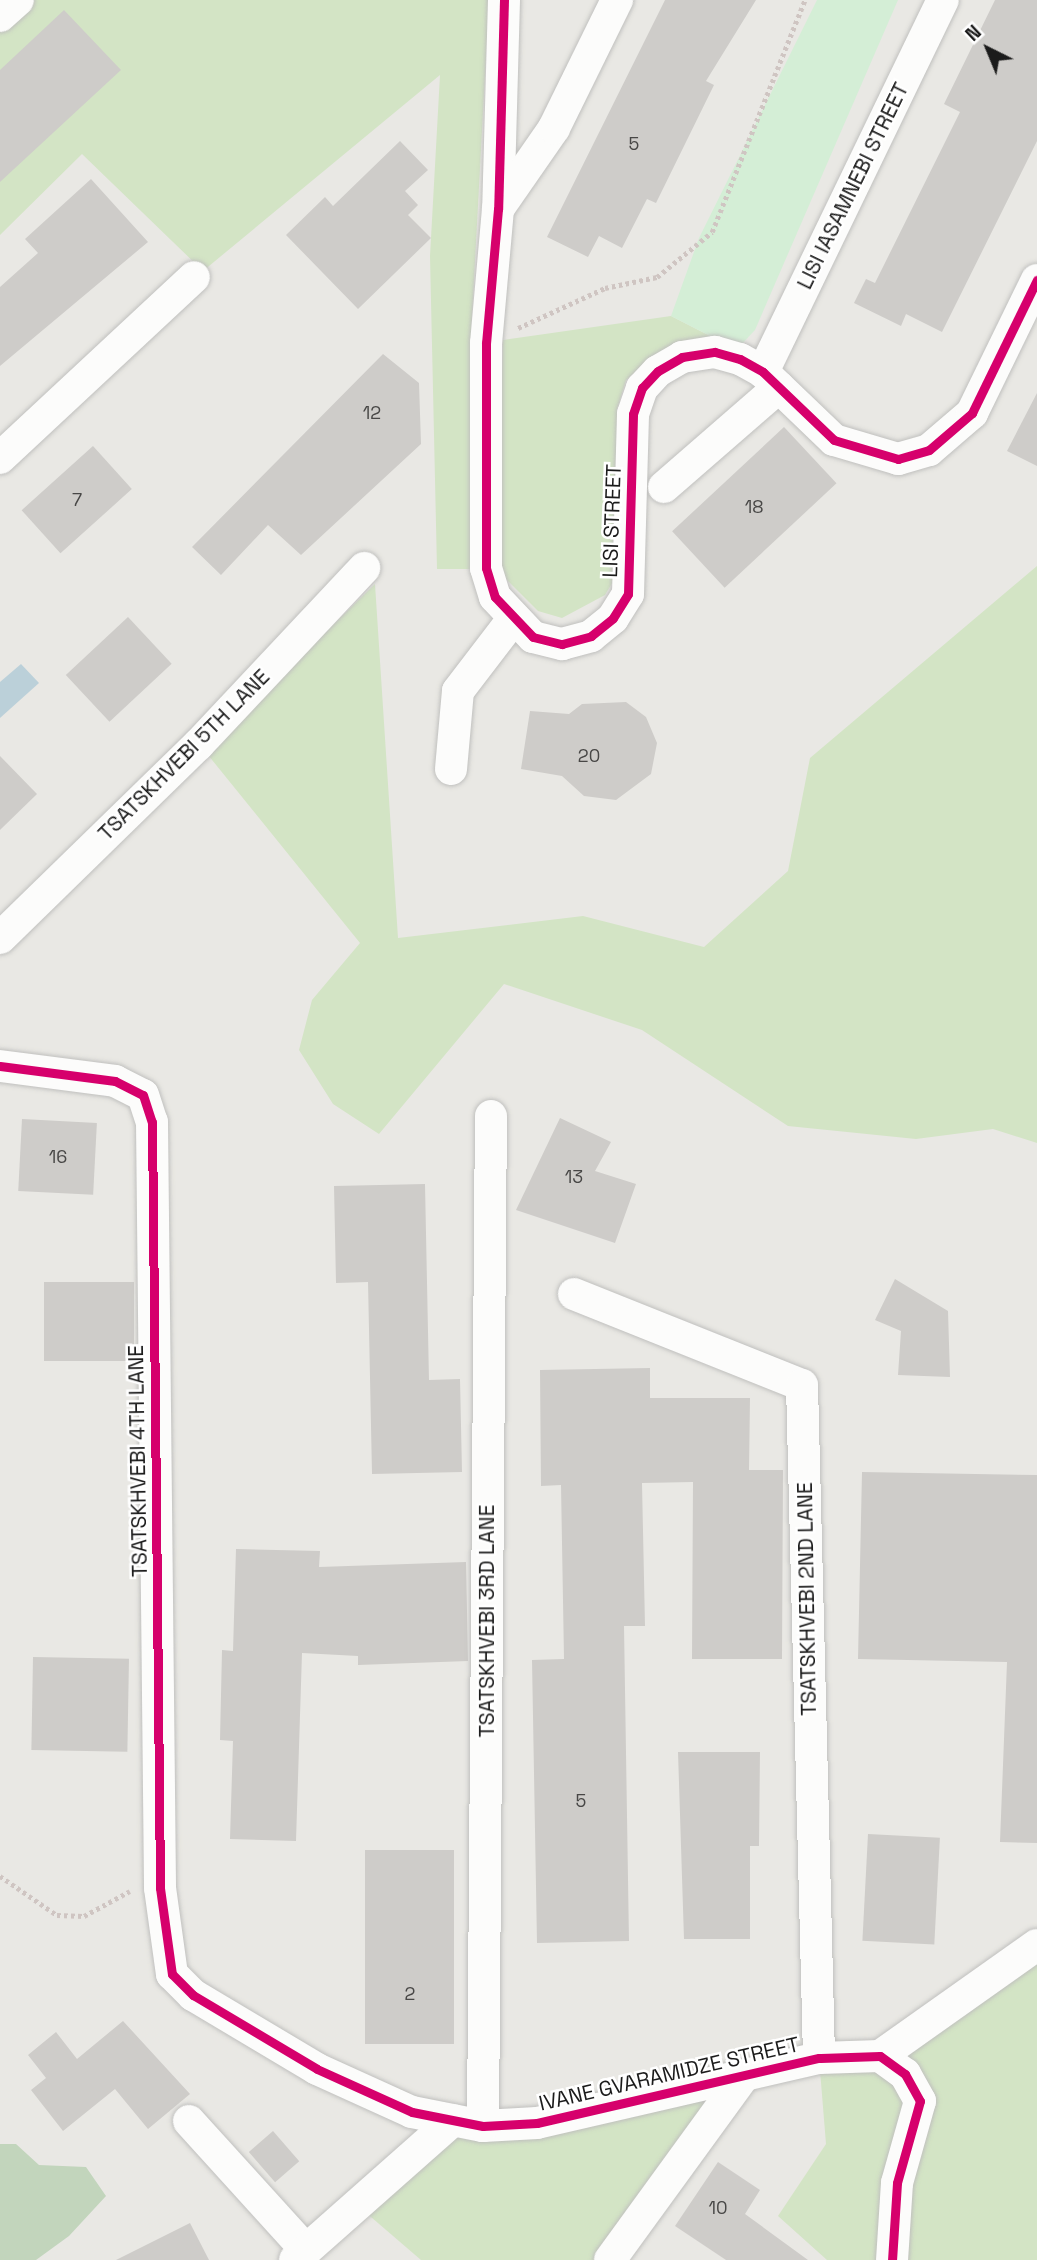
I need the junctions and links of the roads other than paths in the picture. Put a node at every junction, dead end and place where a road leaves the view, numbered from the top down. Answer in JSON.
{"nodes":[{"id":1,"x":18,"y":0,"type":"edge"},
{"id":2,"x":504,"y":0,"type":"edge"},
{"id":3,"x":943,"y":0,"type":"edge"},
{"id":4,"x":607,"y":9,"type":"edge"},
{"id":5,"x":0,"y":16,"type":"edge"},
{"id":6,"x":499,"y":209,"type":"junction"},
{"id":7,"x":194,"y":277,"type":"dead end"},
{"id":8,"x":1037,"y":281,"type":"edge"},
{"id":9,"x":771,"y":380,"type":"junction"},
{"id":10,"x":0,"y":458,"type":"edge"},
{"id":11,"x":664,"y":487,"type":"dead end"},
{"id":12,"x":364,"y":568,"type":"dead end"},
{"id":13,"x":513,"y":619,"type":"junction"},
{"id":14,"x":451,"y":769,"type":"dead end"},
{"id":15,"x":0,"y":937,"type":"edge"},
{"id":16,"x":0,"y":1066,"type":"edge"},
{"id":17,"x":491,"y":1116,"type":"dead end"},
{"id":18,"x":574,"y":1294,"type":"dead end"},
{"id":19,"x":1037,"y":1945,"type":"edge"},
{"id":20,"x":172,"y":1974,"type":"joint"},
{"id":21,"x":880,"y":2056,"type":"junction"},
{"id":22,"x":819,"y":2058,"type":"junction"},
{"id":23,"x":741,"y":2080,"type":"junction"},
{"id":24,"x":189,"y":2121,"type":"dead end"},
{"id":25,"x":468,"y":2123,"type":"junction"},
{"id":26,"x":301,"y":2255,"type":"edge"},
{"id":27,"x":610,"y":2260,"type":"edge"},
{"id":28,"x":892,"y":2260,"type":"edge"}],
"edges":[{"from":1,"to":5,"type":"street"},
{"from":2,"to":6,"type":"street","name":"LISI STREET"},
{"from":3,"to":9,"type":"street","name":"LISI IASAMNEBI STREET"},
{"from":4,"to":6,"type":"street"},
{"from":6,"to":13,"type":"street","name":"LISI STREET"},
{"from":7,"to":10,"type":"street"},
{"from":8,"to":9,"type":"street","name":"LISI STREET"},
{"from":9,"to":11,"type":"street"},
{"from":9,"to":13,"type":"street","name":"LISI STREET"},
{"from":12,"to":15,"type":"street","name":"TSATSKHVEBI 5TH LANE"},
{"from":13,"to":14,"type":"street"},
{"from":16,"to":20,"type":"street","name":"TSATSKHVEBI 4TH LANE"},
{"from":17,"to":25,"type":"street","name":"TSATSKHVEBI 3RD LANE"},
{"from":18,"to":22,"type":"street","name":"TSATSKHVEBI 2ND LANE"},
{"from":19,"to":21,"type":"street"},
{"from":20,"to":25,"type":"street","name":"IVANE GVARAMIDZE STREET"},
{"from":21,"to":22,"type":"street","name":"IVANE GVARAMIDZE STREET"},
{"from":21,"to":28,"type":"street"},
{"from":22,"to":23,"type":"street","name":"IVANE GVARAMIDZE STREET"},
{"from":23,"to":25,"type":"street","name":"IVANE GVARAMIDZE STREET"},
{"from":23,"to":27,"type":"street"},
{"from":24,"to":26,"type":"street"},
{"from":25,"to":26,"type":"street"}]}
